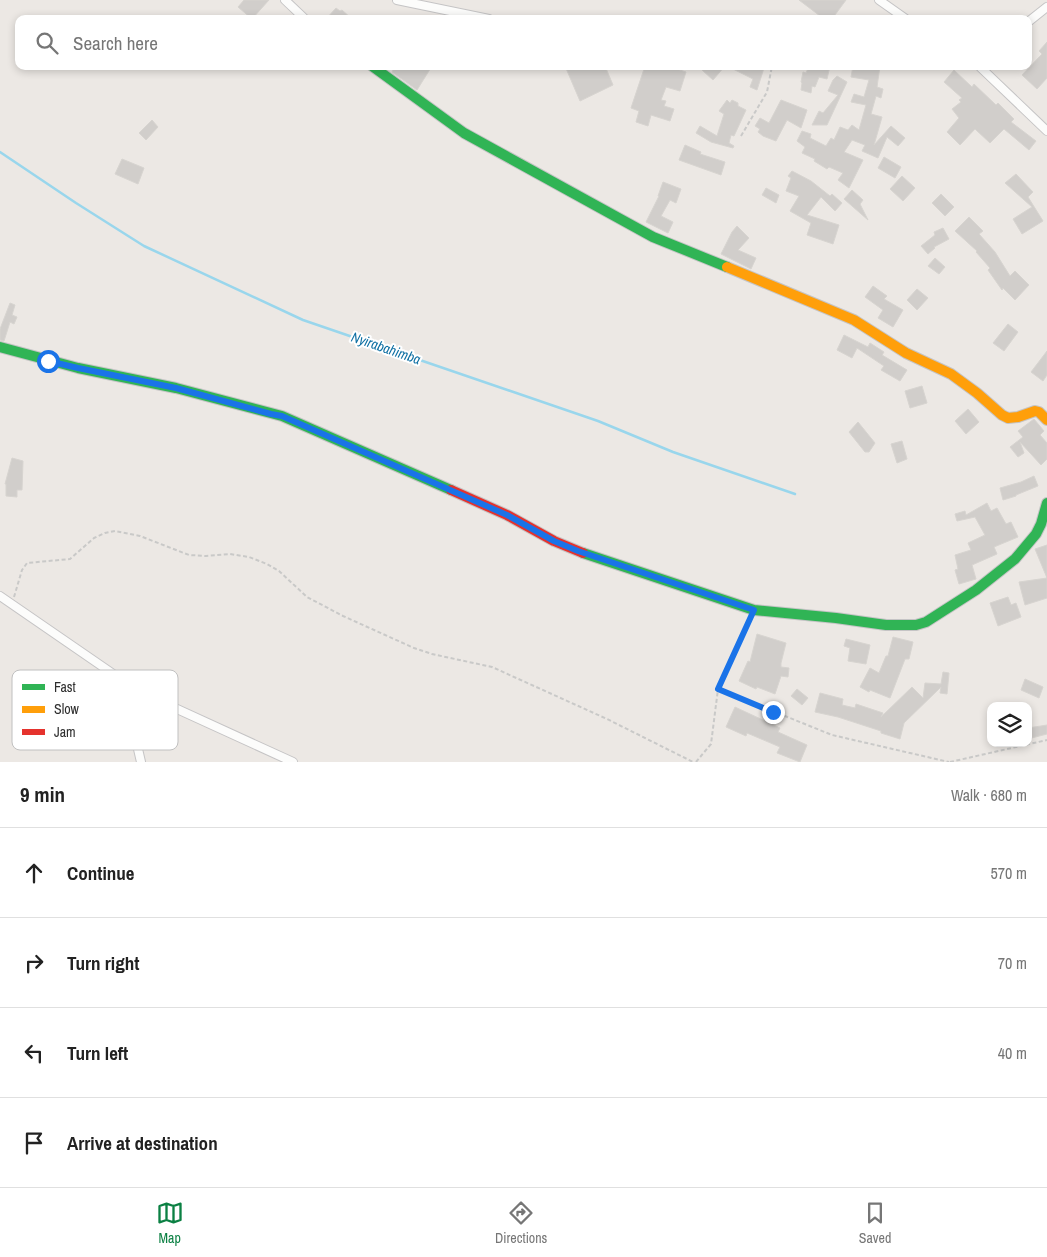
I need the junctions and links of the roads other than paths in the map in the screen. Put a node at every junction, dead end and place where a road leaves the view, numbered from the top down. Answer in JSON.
{"nodes":[{"id":1,"x":285,"y":0,"type":"edge"},
{"id":2,"x":397,"y":0,"type":"edge"},
{"id":3,"x":879,"y":0,"type":"edge"},
{"id":4,"x":1047,"y":6,"type":"edge"},
{"id":5,"x":301,"y":15,"type":"edge"},
{"id":6,"x":470,"y":15,"type":"edge"},
{"id":7,"x":900,"y":15,"type":"edge"},
{"id":8,"x":1032,"y":19,"type":"edge"},
{"id":9,"x":378,"y":70,"type":"edge"},
{"id":10,"x":984,"y":70,"type":"edge"},
{"id":11,"x":1047,"y":131,"type":"edge"},
{"id":12,"x":0,"y":347,"type":"edge"},
{"id":13,"x":1047,"y":420,"type":"edge"},
{"id":14,"x":1047,"y":503,"type":"edge"},
{"id":15,"x":0,"y":596,"type":"edge"},
{"id":16,"x":108,"y":670,"type":"edge"},
{"id":17,"x":178,"y":709,"type":"edge"},
{"id":18,"x":293,"y":762,"type":"edge"}],
"edges":[{"from":1,"to":5,"type":"street"},
{"from":2,"to":6,"type":"street"},
{"from":3,"to":7,"type":"street"},
{"from":4,"to":8,"type":"street"},
{"from":9,"to":13,"type":"street"},
{"from":10,"to":11,"type":"street"},
{"from":12,"to":14,"type":"street"},
{"from":15,"to":16,"type":"street"},
{"from":17,"to":18,"type":"street"}]}
